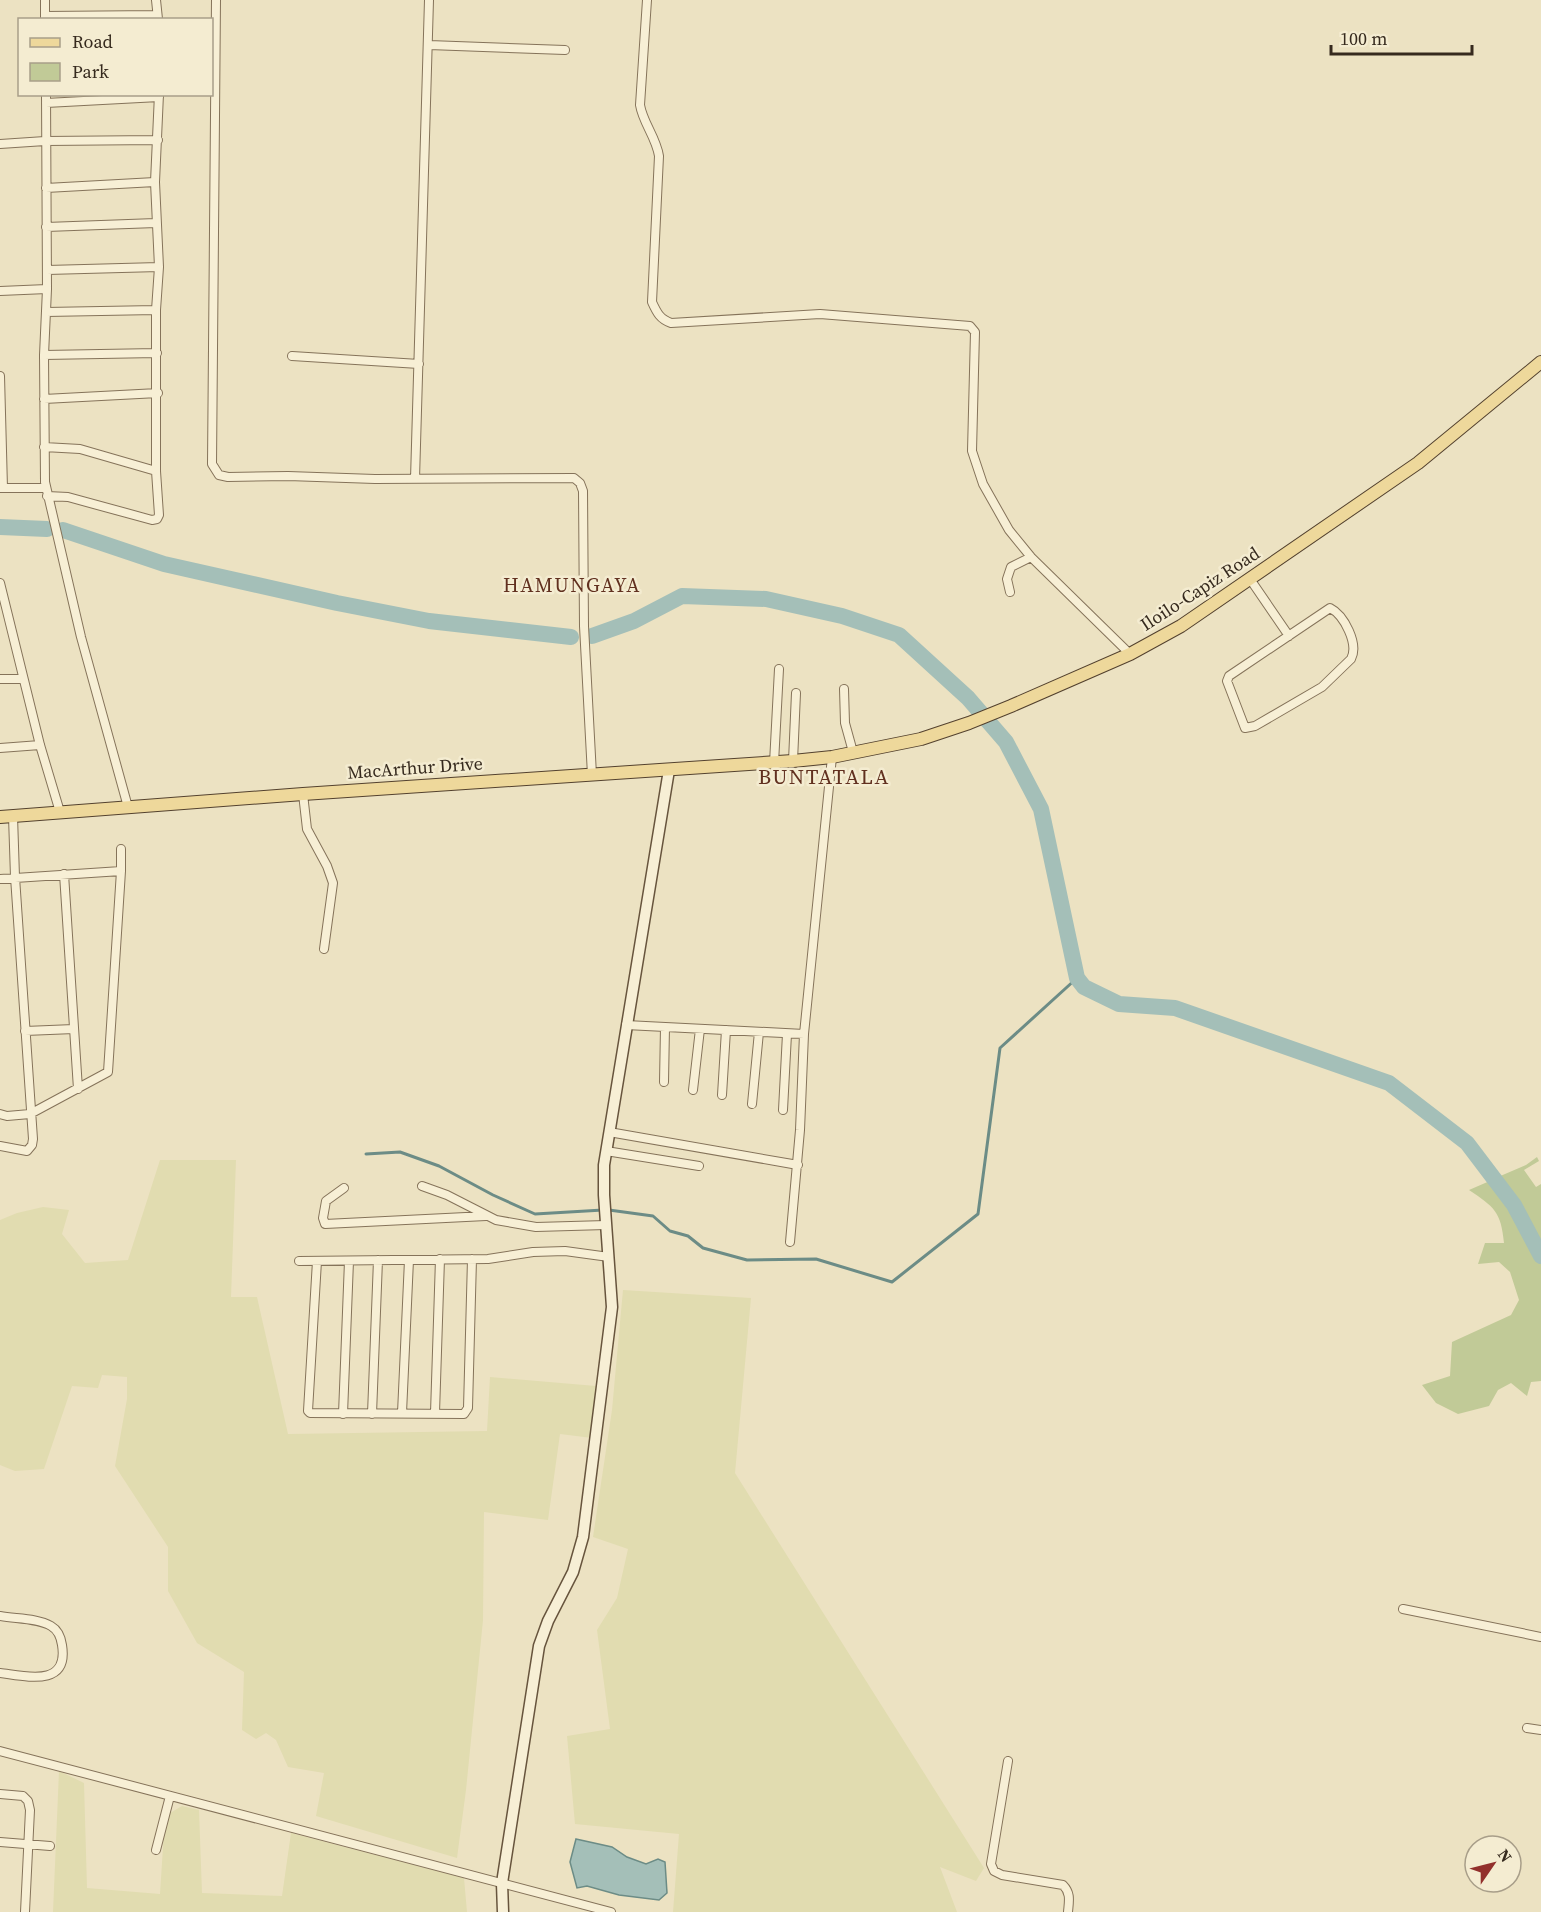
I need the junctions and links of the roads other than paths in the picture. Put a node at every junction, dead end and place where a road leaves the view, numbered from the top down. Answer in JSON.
{"nodes":[{"id":1,"x":45,"y":0,"type":"edge"},
{"id":2,"x":156,"y":0,"type":"edge"},
{"id":3,"x":216,"y":0,"type":"edge"},
{"id":4,"x":429,"y":0,"type":"edge"},
{"id":5,"x":647,"y":0,"type":"edge"},
{"id":6,"x":158,"y":17,"type":"edge"},
{"id":7,"x":45,"y":18,"type":"edge"},
{"id":8,"x":429,"y":45,"type":"junction"},
{"id":9,"x":565,"y":50,"type":"dead end"},
{"id":10,"x":159,"y":96,"type":"edge"},
{"id":11,"x":46,"y":99,"type":"edge"},
{"id":12,"x":158,"y":140,"type":"junction"},
{"id":13,"x":45,"y":141,"type":"junction"},
{"id":14,"x":0,"y":144,"type":"edge"},
{"id":15,"x":155,"y":182,"type":"junction"},
{"id":16,"x":46,"y":188,"type":"junction"},
{"id":17,"x":156,"y":223,"type":"junction"},
{"id":18,"x":46,"y":227,"type":"junction"},
{"id":19,"x":159,"y":267,"type":"junction"},
{"id":20,"x":47,"y":270,"type":"junction"},
{"id":21,"x":47,"y":289,"type":"junction"},
{"id":22,"x":0,"y":291,"type":"edge"},
{"id":23,"x":156,"y":310,"type":"junction"},
{"id":24,"x":46,"y":312,"type":"junction"},
{"id":25,"x":157,"y":353,"type":"junction"},
{"id":26,"x":44,"y":355,"type":"junction"},
{"id":27,"x":292,"y":356,"type":"dead end"},
{"id":28,"x":1541,"y":362,"type":"edge"},
{"id":29,"x":419,"y":364,"type":"junction"},
{"id":30,"x":0,"y":376,"type":"edge"},
{"id":31,"x":158,"y":393,"type":"junction"},
{"id":32,"x":44,"y":399,"type":"junction"},
{"id":33,"x":44,"y":447,"type":"junction"},
{"id":34,"x":156,"y":471,"type":"junction"},
{"id":35,"x":415,"y":479,"type":"junction"},
{"id":36,"x":2,"y":488,"type":"edge"},
{"id":37,"x":46,"y":492,"type":"junction"},
{"id":38,"x":1031,"y":557,"type":"junction"},
{"id":39,"x":1250,"y":579,"type":"junction"},
{"id":40,"x":0,"y":586,"type":"edge"},
{"id":41,"x":1010,"y":592,"type":"dead end"},
{"id":42,"x":1289,"y":636,"type":"junction"},
{"id":43,"x":1130,"y":654,"type":"junction"},
{"id":44,"x":779,"y":669,"type":"dead end"},
{"id":45,"x":0,"y":679,"type":"edge"},
{"id":46,"x":22,"y":679,"type":"junction"},
{"id":47,"x":844,"y":689,"type":"dead end"},
{"id":48,"x":796,"y":693,"type":"dead end"},
{"id":49,"x":40,"y":746,"type":"junction"},
{"id":50,"x":0,"y":748,"type":"edge"},
{"id":51,"x":853,"y":752,"type":"junction"},
{"id":52,"x":832,"y":757,"type":"junction"},
{"id":53,"x":793,"y":761,"type":"junction"},
{"id":54,"x":774,"y":763,"type":"junction"},
{"id":55,"x":669,"y":770,"type":"junction"},
{"id":56,"x":592,"y":774,"type":"junction"},
{"id":57,"x":303,"y":794,"type":"junction"},
{"id":58,"x":128,"y":807,"type":"junction"},
{"id":59,"x":60,"y":812,"type":"junction"},
{"id":60,"x":13,"y":816,"type":"junction"},
{"id":61,"x":0,"y":817,"type":"edge"},
{"id":62,"x":121,"y":849,"type":"dead end"},
{"id":63,"x":121,"y":870,"type":"junction"},
{"id":64,"x":64,"y":874,"type":"junction"},
{"id":65,"x":15,"y":878,"type":"junction"},
{"id":66,"x":0,"y":879,"type":"edge"},
{"id":67,"x":324,"y":949,"type":"dead end"},
{"id":68,"x":626,"y":1025,"type":"junction"},
{"id":69,"x":665,"y":1027,"type":"junction"},
{"id":70,"x":74,"y":1029,"type":"junction"},
{"id":71,"x":700,"y":1029,"type":"junction"},
{"id":72,"x":726,"y":1030,"type":"junction"},
{"id":73,"x":25,"y":1031,"type":"junction"},
{"id":74,"x":759,"y":1032,"type":"junction"},
{"id":75,"x":787,"y":1034,"type":"junction"},
{"id":76,"x":804,"y":1034,"type":"junction"},
{"id":77,"x":664,"y":1082,"type":"dead end"},
{"id":78,"x":78,"y":1089,"type":"junction"},
{"id":79,"x":693,"y":1090,"type":"dead end"},
{"id":80,"x":722,"y":1095,"type":"dead end"},
{"id":81,"x":752,"y":1104,"type":"dead end"},
{"id":82,"x":783,"y":1110,"type":"dead end"},
{"id":83,"x":0,"y":1114,"type":"edge"},
{"id":84,"x":30,"y":1114,"type":"junction"},
{"id":85,"x":609,"y":1132,"type":"junction"},
{"id":86,"x":0,"y":1146,"type":"edge"},
{"id":87,"x":606,"y":1151,"type":"junction"},
{"id":88,"x":798,"y":1164,"type":"junction"},
{"id":89,"x":699,"y":1166,"type":"dead end"},
{"id":90,"x":422,"y":1186,"type":"dead end"},
{"id":91,"x":344,"y":1188,"type":"dead end"},
{"id":92,"x":486,"y":1216,"type":"junction"},
{"id":93,"x":605,"y":1222,"type":"junction"},
{"id":94,"x":790,"y":1242,"type":"dead end"},
{"id":95,"x":609,"y":1257,"type":"junction"},
{"id":96,"x":440,"y":1259,"type":"junction"},
{"id":97,"x":472,"y":1259,"type":"junction"},
{"id":98,"x":378,"y":1260,"type":"junction"},
{"id":99,"x":409,"y":1260,"type":"junction"},
{"id":100,"x":299,"y":1261,"type":"dead end"},
{"id":101,"x":316,"y":1261,"type":"junction"},
{"id":102,"x":349,"y":1261,"type":"junction"},
{"id":103,"x":402,"y":1413,"type":"junction"},
{"id":104,"x":435,"y":1413,"type":"junction"},
{"id":105,"x":344,"y":1414,"type":"junction"},
{"id":106,"x":372,"y":1414,"type":"junction"},
{"id":107,"x":1403,"y":1609,"type":"dead end"},
{"id":108,"x":0,"y":1616,"type":"edge"},
{"id":109,"x":1541,"y":1637,"type":"edge"},
{"id":110,"x":0,"y":1673,"type":"edge"},
{"id":111,"x":1527,"y":1728,"type":"dead end"},
{"id":112,"x":1541,"y":1730,"type":"edge"},
{"id":113,"x":0,"y":1751,"type":"edge"},
{"id":114,"x":1008,"y":1761,"type":"dead end"},
{"id":115,"x":0,"y":1794,"type":"edge"},
{"id":116,"x":170,"y":1796,"type":"junction"},
{"id":117,"x":0,"y":1842,"type":"edge"},
{"id":118,"x":28,"y":1844,"type":"junction"},
{"id":119,"x":50,"y":1846,"type":"dead end"},
{"id":120,"x":156,"y":1850,"type":"dead end"},
{"id":121,"x":502,"y":1884,"type":"junction"},
{"id":122,"x":25,"y":1912,"type":"edge"},
{"id":123,"x":503,"y":1912,"type":"edge"},
{"id":124,"x":611,"y":1912,"type":"edge"},
{"id":125,"x":1068,"y":1912,"type":"edge"}],
"edges":[{"from":1,"to":7,"type":"street"},
{"from":2,"to":6,"type":"street"},
{"from":3,"to":35,"type":"street"},
{"from":4,"to":8,"type":"street"},
{"from":5,"to":38,"type":"street"},
{"from":6,"to":7,"type":"street"},
{"from":8,"to":9,"type":"street"},
{"from":8,"to":29,"type":"street"},
{"from":10,"to":11,"type":"street"},
{"from":10,"to":12,"type":"street"},
{"from":11,"to":13,"type":"street"},
{"from":12,"to":13,"type":"street"},
{"from":12,"to":15,"type":"street"},
{"from":13,"to":14,"type":"street"},
{"from":13,"to":16,"type":"street"},
{"from":15,"to":16,"type":"street"},
{"from":15,"to":17,"type":"street"},
{"from":16,"to":18,"type":"street"},
{"from":17,"to":18,"type":"street"},
{"from":17,"to":19,"type":"street"},
{"from":18,"to":20,"type":"street"},
{"from":19,"to":20,"type":"street"},
{"from":19,"to":23,"type":"street"},
{"from":20,"to":21,"type":"street"},
{"from":21,"to":22,"type":"street"},
{"from":21,"to":24,"type":"street"},
{"from":23,"to":24,"type":"street"},
{"from":23,"to":25,"type":"street"},
{"from":24,"to":26,"type":"street"},
{"from":25,"to":26,"type":"street"},
{"from":25,"to":31,"type":"street"},
{"from":26,"to":32,"type":"street"},
{"from":27,"to":29,"type":"street"},
{"from":28,"to":39,"type":"main road","name":"Iloilo-Capiz Road"},
{"from":29,"to":35,"type":"street"},
{"from":30,"to":36,"type":"street"},
{"from":31,"to":32,"type":"street"},
{"from":31,"to":34,"type":"street"},
{"from":32,"to":33,"type":"street"},
{"from":33,"to":34,"type":"street"},
{"from":33,"to":37,"type":"street"},
{"from":34,"to":37,"type":"street"},
{"from":35,"to":56,"type":"street"},
{"from":36,"to":37,"type":"street"},
{"from":37,"to":58,"type":"street"},
{"from":38,"to":41,"type":"street"},
{"from":38,"to":43,"type":"street"},
{"from":39,"to":42,"type":"street"},
{"from":39,"to":43,"type":"main road","name":"Iloilo-Capiz Road"},
{"from":40,"to":46,"type":"street"},
{"from":42,"to":42,"type":"street"},
{"from":43,"to":51,"type":"main road","name":"Iloilo-Capiz Road"},
{"from":44,"to":54,"type":"street"},
{"from":45,"to":46,"type":"street"},
{"from":46,"to":49,"type":"street"},
{"from":47,"to":51,"type":"street"},
{"from":48,"to":53,"type":"street"},
{"from":49,"to":50,"type":"street"},
{"from":49,"to":59,"type":"street"},
{"from":51,"to":52,"type":"main road","name":"Iloilo-Capiz Road"},
{"from":52,"to":53,"type":"main road","name":"MacArthur Drive"},
{"from":52,"to":76,"type":"street"},
{"from":53,"to":54,"type":"main road","name":"MacArthur Drive"},
{"from":54,"to":55,"type":"main road","name":"MacArthur Drive"},
{"from":55,"to":56,"type":"main road","name":"MacArthur Drive"},
{"from":55,"to":68,"type":"street"},
{"from":56,"to":57,"type":"main road","name":"MacArthur Drive"},
{"from":57,"to":58,"type":"main road","name":"MacArthur Drive"},
{"from":57,"to":67,"type":"street"},
{"from":58,"to":59,"type":"main road","name":"MacArthur Drive"},
{"from":59,"to":60,"type":"main road","name":"MacArthur Drive"},
{"from":60,"to":61,"type":"main road","name":"MacArthur Drive"},
{"from":60,"to":65,"type":"street"},
{"from":62,"to":63,"type":"street"},
{"from":63,"to":64,"type":"street"},
{"from":63,"to":78,"type":"street"},
{"from":64,"to":65,"type":"street"},
{"from":64,"to":70,"type":"street"},
{"from":65,"to":66,"type":"street"},
{"from":65,"to":73,"type":"street"},
{"from":68,"to":69,"type":"street"},
{"from":68,"to":85,"type":"street"},
{"from":69,"to":71,"type":"street"},
{"from":69,"to":77,"type":"street"},
{"from":70,"to":73,"type":"street"},
{"from":70,"to":78,"type":"street"},
{"from":71,"to":72,"type":"street"},
{"from":71,"to":79,"type":"street"},
{"from":72,"to":74,"type":"street"},
{"from":72,"to":80,"type":"street"},
{"from":73,"to":84,"type":"street"},
{"from":74,"to":75,"type":"street"},
{"from":74,"to":81,"type":"street"},
{"from":75,"to":76,"type":"street"},
{"from":75,"to":82,"type":"street"},
{"from":76,"to":88,"type":"street"},
{"from":78,"to":84,"type":"street"},
{"from":83,"to":84,"type":"street"},
{"from":84,"to":86,"type":"street"},
{"from":85,"to":87,"type":"street"},
{"from":85,"to":88,"type":"street"},
{"from":87,"to":89,"type":"street"},
{"from":87,"to":93,"type":"street"},
{"from":88,"to":94,"type":"street"},
{"from":90,"to":92,"type":"street"},
{"from":91,"to":92,"type":"street"},
{"from":92,"to":93,"type":"street"},
{"from":93,"to":95,"type":"street"},
{"from":95,"to":97,"type":"street"},
{"from":95,"to":121,"type":"street"},
{"from":96,"to":97,"type":"street"},
{"from":96,"to":99,"type":"street"},
{"from":96,"to":104,"type":"street"},
{"from":97,"to":104,"type":"street"},
{"from":98,"to":99,"type":"street"},
{"from":98,"to":102,"type":"street"},
{"from":98,"to":106,"type":"street"},
{"from":99,"to":103,"type":"street"},
{"from":100,"to":101,"type":"street"},
{"from":101,"to":102,"type":"street"},
{"from":101,"to":105,"type":"street"},
{"from":102,"to":105,"type":"street"},
{"from":103,"to":104,"type":"street"},
{"from":103,"to":106,"type":"street"},
{"from":105,"to":106,"type":"street"},
{"from":107,"to":109,"type":"street"},
{"from":108,"to":110,"type":"street"},
{"from":111,"to":112,"type":"street"},
{"from":113,"to":116,"type":"street"},
{"from":114,"to":125,"type":"street"},
{"from":115,"to":118,"type":"street"},
{"from":116,"to":120,"type":"street"},
{"from":116,"to":121,"type":"street"},
{"from":117,"to":118,"type":"street"},
{"from":118,"to":119,"type":"street"},
{"from":118,"to":122,"type":"street"},
{"from":121,"to":123,"type":"street"},
{"from":121,"to":124,"type":"street"}]}
